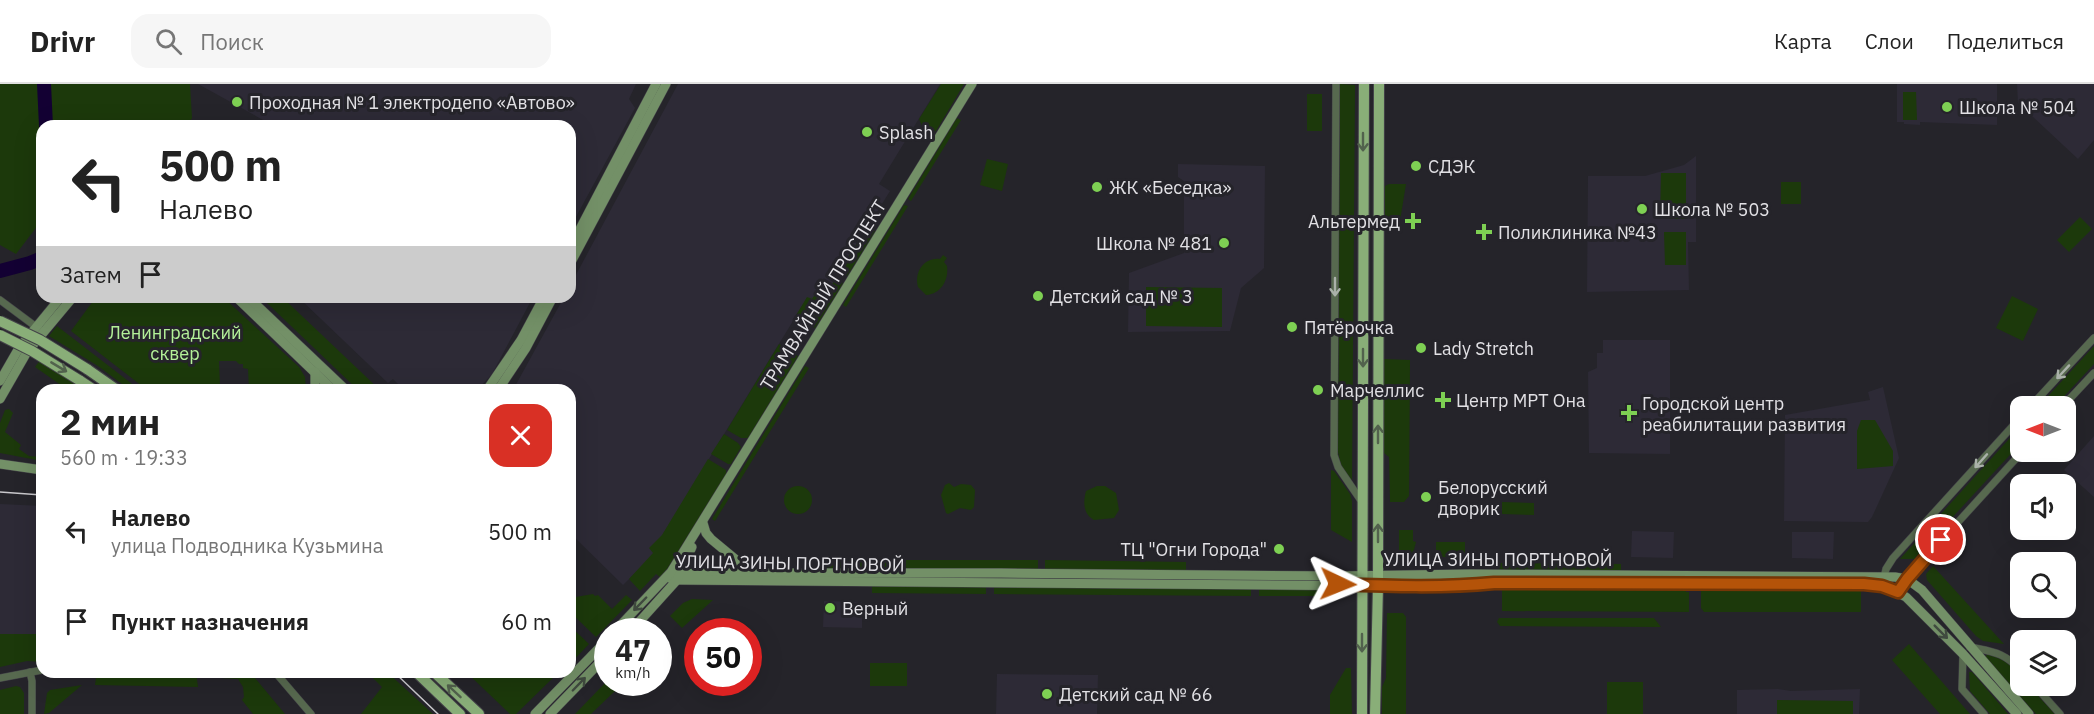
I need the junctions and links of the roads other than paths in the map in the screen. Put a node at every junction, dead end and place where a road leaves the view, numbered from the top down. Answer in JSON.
{"nodes":[{"id":1,"x":656,"y":84,"type":"edge"},
{"id":2,"x":666,"y":84,"type":"edge"},
{"id":3,"x":972,"y":84,"type":"edge"},
{"id":4,"x":1336,"y":84,"type":"edge"},
{"id":5,"x":1364,"y":84,"type":"edge"},
{"id":6,"x":1379,"y":84,"type":"edge"},
{"id":7,"x":576,"y":237,"type":"edge"},
{"id":8,"x":576,"y":253,"type":"edge"},
{"id":9,"x":0,"y":300,"type":"edge"},
{"id":10,"x":57,"y":303,"type":"edge"},
{"id":11,"x":67,"y":303,"type":"edge"},
{"id":12,"x":242,"y":303,"type":"edge"},
{"id":13,"x":254,"y":303,"type":"edge"},
{"id":14,"x":541,"y":303,"type":"edge"},
{"id":15,"x":550,"y":303,"type":"edge"},
{"id":16,"x":0,"y":321,"type":"edge"},
{"id":17,"x":39,"y":330,"type":"junction"},
{"id":18,"x":0,"y":335,"type":"edge"},
{"id":19,"x":2094,"y":338,"type":"edge"},
{"id":20,"x":315,"y":372,"type":"junction"},
{"id":21,"x":2094,"y":373,"type":"edge"},
{"id":22,"x":0,"y":381,"type":"edge"},
{"id":23,"x":85,"y":384,"type":"edge"},
{"id":24,"x":108,"y":384,"type":"edge"},
{"id":25,"x":315,"y":384,"type":"edge"},
{"id":26,"x":327,"y":384,"type":"edge"},
{"id":27,"x":340,"y":384,"type":"edge"},
{"id":28,"x":491,"y":384,"type":"edge"},
{"id":29,"x":502,"y":384,"type":"edge"},
{"id":30,"x":2040,"y":396,"type":"edge"},
{"id":31,"x":2072,"y":396,"type":"edge"},
{"id":32,"x":0,"y":399,"type":"edge"},
{"id":33,"x":2010,"y":429,"type":"edge"},
{"id":34,"x":2013,"y":462,"type":"edge"},
{"id":35,"x":0,"y":464,"type":"edge"},
{"id":36,"x":36,"y":469,"type":"edge"},
{"id":37,"x":1362,"y":502,"type":"junction"},
{"id":38,"x":703,"y":523,"type":"junction"},
{"id":39,"x":752,"y":573,"type":"junction"},
{"id":40,"x":667,"y":577,"type":"junction"},
{"id":41,"x":679,"y":577,"type":"junction"},
{"id":42,"x":1907,"y":579,"type":"junction"},
{"id":43,"x":1362,"y":580,"type":"junction"},
{"id":44,"x":1378,"y":580,"type":"junction"},
{"id":45,"x":1883,"y":582,"type":"junction"},
{"id":46,"x":1898,"y":592,"type":"junction"},
{"id":47,"x":627,"y":618,"type":"edge"},
{"id":48,"x":642,"y":618,"type":"edge"},
{"id":49,"x":1966,"y":650,"type":"junction"},
{"id":50,"x":594,"y":653,"type":"edge"},
{"id":51,"x":2010,"y":659,"type":"edge"},
{"id":52,"x":594,"y":668,"type":"edge"},
{"id":53,"x":36,"y":671,"type":"edge"},
{"id":54,"x":30,"y":672,"type":"junction"},
{"id":55,"x":576,"y":672,"type":"edge"},
{"id":56,"x":0,"y":678,"type":"edge"},
{"id":57,"x":280,"y":678,"type":"edge"},
{"id":58,"x":422,"y":678,"type":"edge"},
{"id":59,"x":440,"y":678,"type":"edge"},
{"id":60,"x":570,"y":678,"type":"edge"},
{"id":61,"x":2043,"y":696,"type":"edge"},
{"id":62,"x":32,"y":714,"type":"edge"},
{"id":63,"x":311,"y":714,"type":"edge"},
{"id":64,"x":460,"y":714,"type":"edge"},
{"id":65,"x":479,"y":714,"type":"edge"},
{"id":66,"x":535,"y":714,"type":"edge"},
{"id":67,"x":550,"y":714,"type":"edge"},
{"id":68,"x":1362,"y":714,"type":"edge"},
{"id":69,"x":1375,"y":714,"type":"edge"},
{"id":70,"x":1984,"y":714,"type":"edge"},
{"id":71,"x":2017,"y":714,"type":"edge"},
{"id":72,"x":2029,"y":714,"type":"edge"},
{"id":73,"x":2060,"y":714,"type":"edge"}],
"edges":[{"from":1,"to":7,"type":"main road"},
{"from":2,"to":8,"type":"main road"},
{"from":3,"to":38,"type":"main road","name":"ТРАМВАЙНЫЙ ПРОСПЕКТ"},
{"from":4,"to":37,"type":"street","one_way":true},
{"from":5,"to":37,"type":"main road","one_way":true},
{"from":44,"to":6,"type":"main road","one_way":true},
{"from":9,"to":17,"type":"street"},
{"from":10,"to":17,"type":"main road"},
{"from":11,"to":17,"type":"main road"},
{"from":12,"to":20,"type":"main road"},
{"from":13,"to":27,"type":"main road"},
{"from":14,"to":28,"type":"main road"},
{"from":15,"to":29,"type":"main road"},
{"from":16,"to":24,"type":"main road","bridge":true},
{"from":17,"to":22,"type":"main road"},
{"from":17,"to":32,"type":"main road"},
{"from":18,"to":23,"type":"main road","one_way":true,"bridge":true},
{"from":19,"to":30,"type":"street","one_way":true},
{"from":20,"to":25,"type":"main road"},
{"from":20,"to":26,"type":"main road"},
{"from":21,"to":31,"type":"street"},
{"from":33,"to":45,"type":"street","one_way":true},
{"from":34,"to":42,"type":"street"},
{"from":35,"to":36,"type":"main road"},
{"from":37,"to":43,"type":"main road"},
{"from":38,"to":39,"type":"main road"},
{"from":38,"to":40,"type":"main road","name":"ТРАМВАЙНЫЙ ПРОСПЕКТ"},
{"from":38,"to":41,"type":"main road","name":"ТРАМВАЙНЫЙ ПРОСПЕКТ"},
{"from":39,"to":41,"type":"main road","name":"УЛИЦА ЗИНЫ ПОРТНОВОЙ"},
{"from":39,"to":43,"type":"main road","name":"УЛИЦА ЗИНЫ ПОРТНОВОЙ"},
{"from":40,"to":41,"type":"main road","name":"УЛИЦА ЗИНЫ ПОРТНОВОЙ"},
{"from":40,"to":47,"type":"main road","name":"ТРАМВАЙНЫЙ ПРОСПЕКТ","one_way":true},
{"from":41,"to":43,"type":"main road","name":"УЛИЦА ЗИНЫ ПОРТНОВОЙ"},
{"from":41,"to":48,"type":"main road","name":"ТРАМВАЙНЫЙ ПРОСПЕКТ"},
{"from":42,"to":45,"type":"main road","name":"УЛИЦА ЗИНЫ ПОРТНОВОЙ"},
{"from":42,"to":46,"type":"street"},
{"from":42,"to":49,"type":"main road"},
{"from":43,"to":44,"type":"main road","name":"УЛИЦА ЗИНЫ ПОРТНОВОЙ"},
{"from":43,"to":68,"type":"main road","one_way":true},
{"from":44,"to":45,"type":"main road","name":"УЛИЦА ЗИНЫ ПОРТНОВОЙ"},
{"from":44,"to":69,"type":"main road"},
{"from":45,"to":46,"type":"main road","name":"УЛИЦА ЗИНЫ ПОРТНОВОЙ"},
{"from":46,"to":49,"type":"main road","one_way":true},
{"from":49,"to":51,"type":"street"},
{"from":49,"to":70,"type":"street"},
{"from":49,"to":71,"type":"main road"},
{"from":49,"to":72,"type":"main road"},
{"from":50,"to":55,"type":"main road"},
{"from":67,"to":52,"type":"main road","one_way":true},
{"from":53,"to":54,"type":"street"},
{"from":54,"to":56,"type":"street"},
{"from":54,"to":62,"type":"street"},
{"from":57,"to":63,"type":"street"},
{"from":58,"to":64,"type":"main road"},
{"from":65,"to":59,"type":"main road","one_way":true},
{"from":60,"to":66,"type":"main road"},
{"from":61,"to":73,"type":"street"}]}
